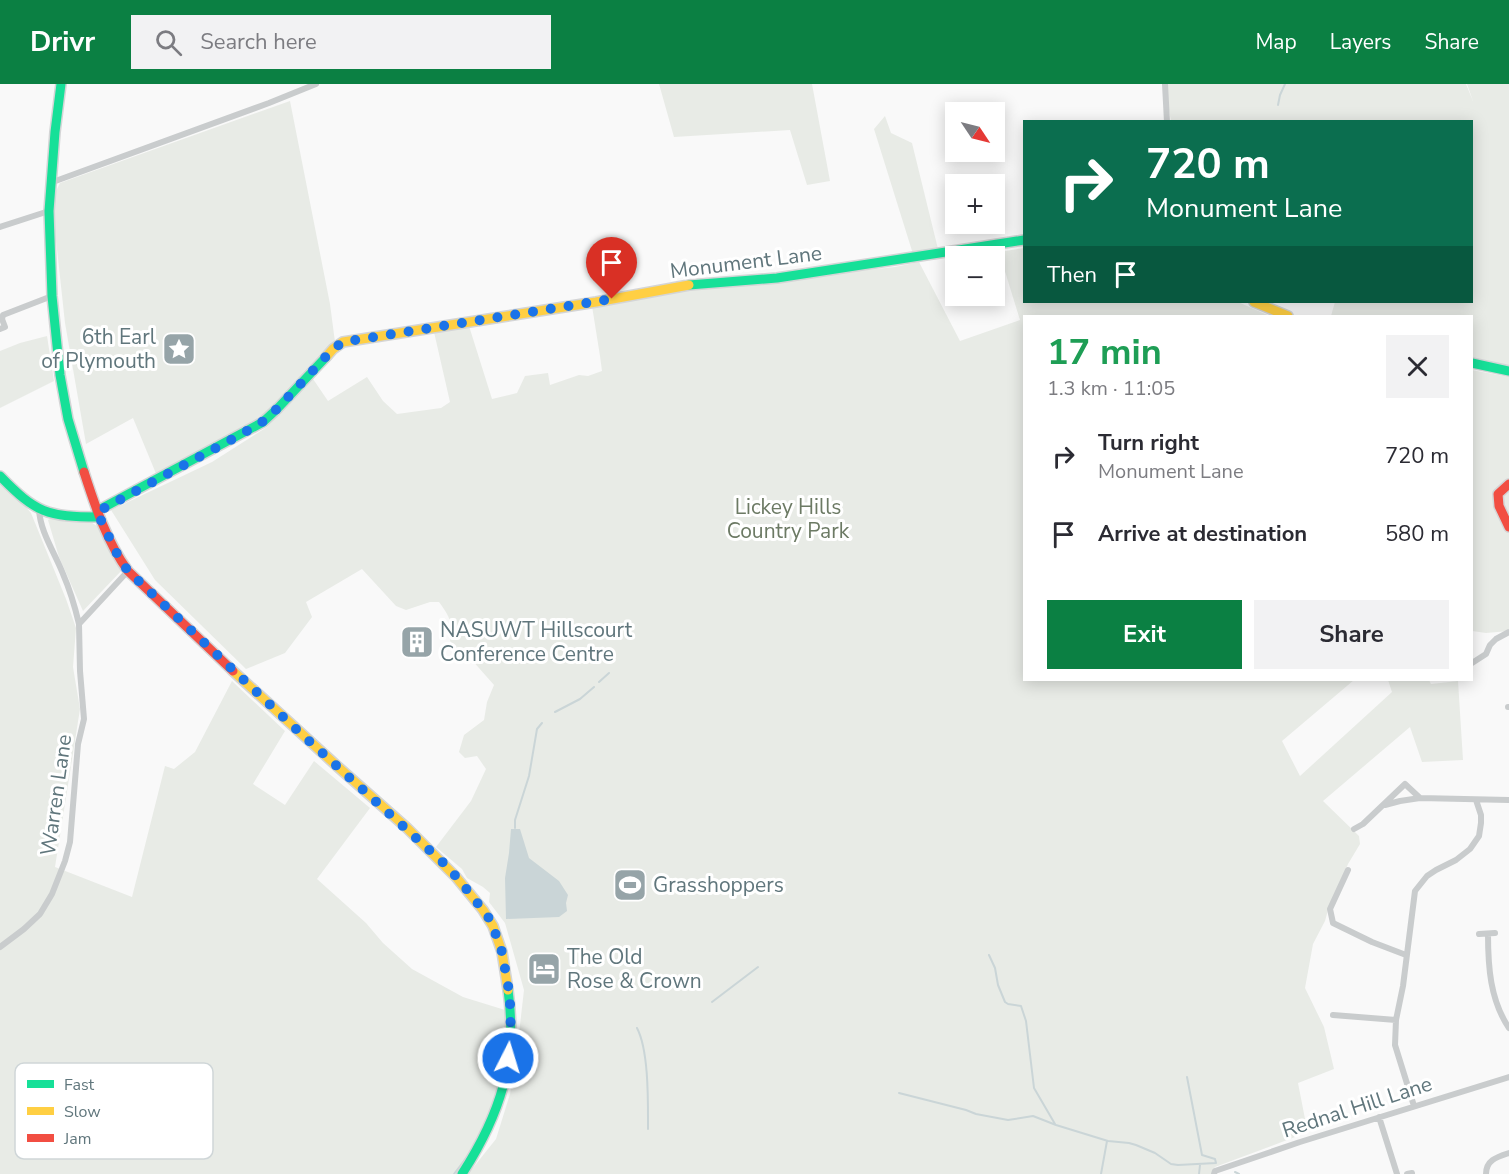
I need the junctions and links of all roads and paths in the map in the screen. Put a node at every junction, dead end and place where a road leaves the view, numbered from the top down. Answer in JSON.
{"nodes":[{"id":1,"x":61,"y":84,"type":"edge"},
{"id":2,"x":316,"y":84,"type":"edge"},
{"id":3,"x":1165,"y":84,"type":"edge"},
{"id":4,"x":1167,"y":120,"type":"edge"},
{"id":5,"x":50,"y":183,"type":"junction"},
{"id":6,"x":49,"y":211,"type":"junction"},
{"id":7,"x":0,"y":227,"type":"edge"},
{"id":8,"x":1023,"y":240,"type":"edge"},
{"id":9,"x":52,"y":296,"type":"junction"},
{"id":10,"x":1256,"y":303,"type":"edge"},
{"id":11,"x":1286,"y":315,"type":"edge"},
{"id":12,"x":0,"y":329,"type":"edge"},
{"id":13,"x":1473,"y":363,"type":"edge"},
{"id":14,"x":1509,"y":371,"type":"edge"},
{"id":15,"x":0,"y":476,"type":"edge"},
{"id":16,"x":1509,"y":484,"type":"edge"},
{"id":17,"x":39,"y":509,"type":"junction"},
{"id":18,"x":98,"y":514,"type":"junction"},
{"id":19,"x":1509,"y":527,"type":"edge"},
{"id":20,"x":128,"y":571,"type":"junction"},
{"id":21,"x":79,"y":624,"type":"junction"},
{"id":22,"x":1509,"y":632,"type":"edge"},
{"id":23,"x":1473,"y":662,"type":"edge"},
{"id":24,"x":1420,"y":798,"type":"junction"},
{"id":25,"x":1476,"y":800,"type":"junction"},
{"id":26,"x":1509,"y":800,"type":"edge"},
{"id":27,"x":1384,"y":805,"type":"junction"},
{"id":28,"x":1354,"y":830,"type":"dead end"},
{"id":29,"x":1348,"y":870,"type":"dead end"},
{"id":30,"x":1479,"y":934,"type":"dead end"},
{"id":31,"x":0,"y":946,"type":"edge"},
{"id":32,"x":1406,"y":956,"type":"junction"},
{"id":33,"x":1333,"y":1015,"type":"dead end"},
{"id":34,"x":1396,"y":1020,"type":"junction"},
{"id":35,"x":1509,"y":1028,"type":"edge"},
{"id":36,"x":1509,"y":1077,"type":"edge"},
{"id":37,"x":1414,"y":1106,"type":"junction"},
{"id":38,"x":1378,"y":1118,"type":"junction"},
{"id":39,"x":1509,"y":1153,"type":"edge"},
{"id":40,"x":1215,"y":1172,"type":"edge"},
{"id":41,"x":462,"y":1174,"type":"edge"},
{"id":42,"x":1397,"y":1174,"type":"edge"},
{"id":43,"x":1486,"y":1174,"type":"edge"}],
"edges":[{"from":1,"to":5,"type":"main road"},
{"from":2,"to":5,"type":"street"},
{"from":3,"to":4,"type":"street"},
{"from":5,"to":6,"type":"main road"},
{"from":6,"to":7,"type":"street"},
{"from":6,"to":9,"type":"main road"},
{"from":8,"to":18,"type":"main road","name":"Monument Lane"},
{"from":9,"to":12,"type":"street"},
{"from":9,"to":18,"type":"main road"},
{"from":10,"to":11,"type":"main road"},
{"from":13,"to":14,"type":"main road"},
{"from":15,"to":17,"type":"main road"},
{"from":16,"to":19,"type":"main road"},
{"from":17,"to":18,"type":"main road"},
{"from":17,"to":21,"type":"street","name":"Warren Lane"},
{"from":18,"to":20,"type":"main road"},
{"from":20,"to":21,"type":"street"},
{"from":20,"to":41,"type":"main road"},
{"from":21,"to":31,"type":"street","name":"Warren Lane"},
{"from":22,"to":23,"type":"street"},
{"from":24,"to":25,"type":"street"},
{"from":24,"to":27,"type":"street"},
{"from":24,"to":27,"type":"street"},
{"from":25,"to":26,"type":"street"},
{"from":25,"to":32,"type":"street"},
{"from":27,"to":28,"type":"street"},
{"from":29,"to":32,"type":"street"},
{"from":30,"to":35,"type":"street"},
{"from":32,"to":34,"type":"street"},
{"from":33,"to":34,"type":"street"},
{"from":34,"to":37,"type":"street"},
{"from":36,"to":37,"type":"street","name":"Rednal Hill Lane"},
{"from":37,"to":38,"type":"street","name":"Rednal Hill Lane"},
{"from":38,"to":40,"type":"street","name":"Rednal Hill Lane"},
{"from":38,"to":42,"type":"street"},
{"from":39,"to":43,"type":"street"}]}
